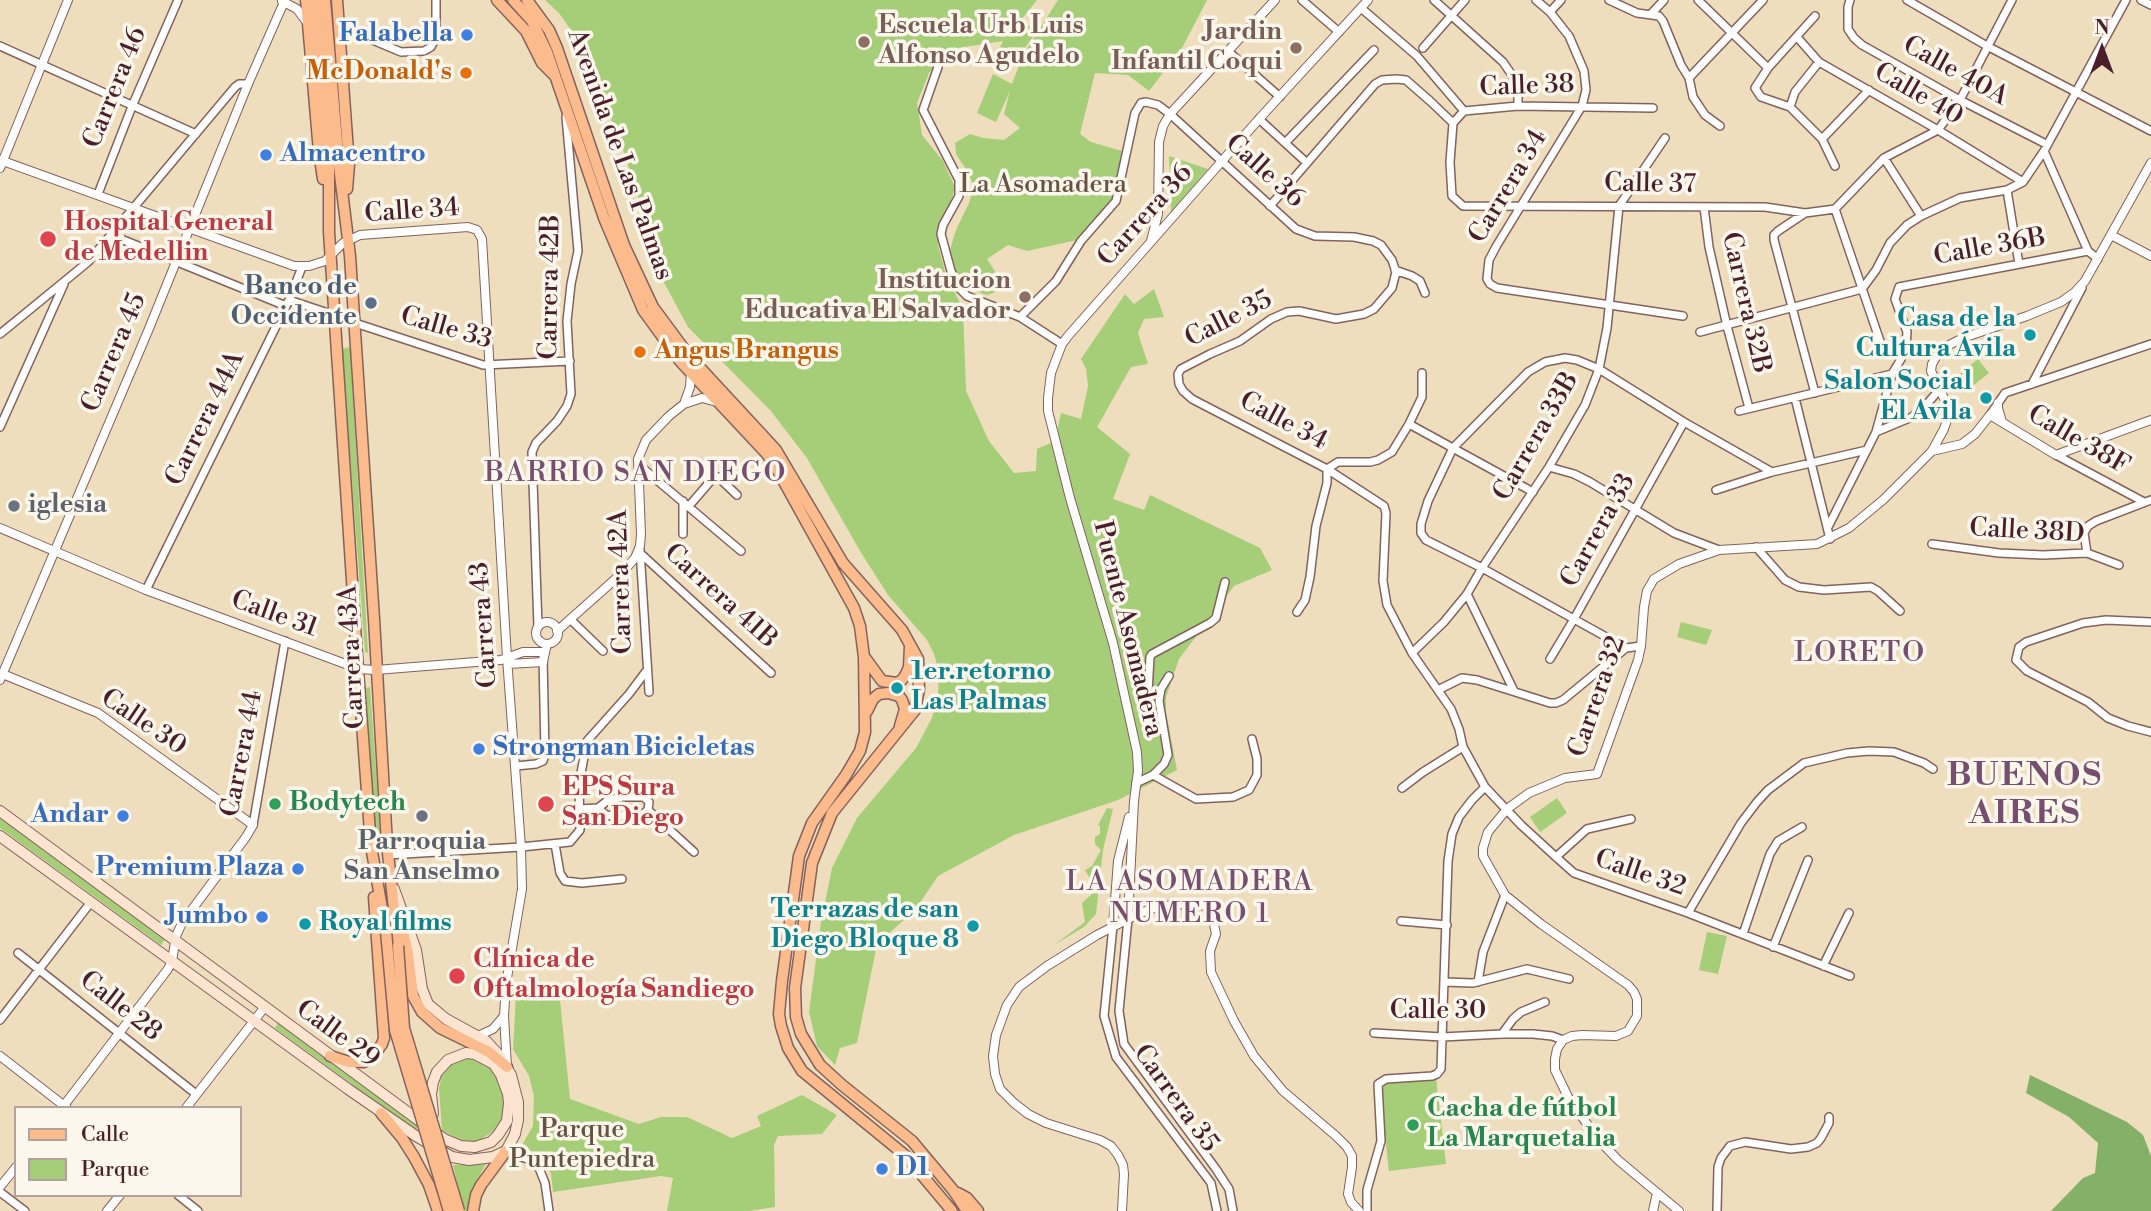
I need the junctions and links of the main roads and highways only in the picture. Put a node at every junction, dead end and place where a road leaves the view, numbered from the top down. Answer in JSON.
{"nodes":[{"id":1,"x":306,"y":0,"type":"edge"},
{"id":2,"x":315,"y":0,"type":"edge"},
{"id":3,"x":325,"y":0,"type":"edge"},
{"id":4,"x":337,"y":0,"type":"edge"},
{"id":5,"x":497,"y":0,"type":"edge"},
{"id":6,"x":513,"y":0,"type":"edge"},
{"id":7,"x":527,"y":0,"type":"edge"},
{"id":8,"x":556,"y":76,"type":"junction"},
{"id":9,"x":329,"y":93,"type":"junction"},
{"id":10,"x":328,"y":210,"type":"junction"},
{"id":11,"x":346,"y":214,"type":"junction"},
{"id":12,"x":910,"y":643,"type":"junction"},
{"id":13,"x":864,"y":657,"type":"junction"},
{"id":14,"x":865,"y":717,"type":"junction"},
{"id":15,"x":897,"y":732,"type":"junction"},
{"id":16,"x":0,"y":811,"type":"edge"},
{"id":17,"x":0,"y":836,"type":"edge"},
{"id":18,"x":371,"y":846,"type":"junction"},
{"id":19,"x":392,"y":882,"type":"junction"},
{"id":20,"x":330,"y":1056,"type":"junction"},
{"id":21,"x":507,"y":1067,"type":"junction"},
{"id":22,"x":382,"y":1113,"type":"junction"},
{"id":23,"x":428,"y":1125,"type":"junction"},
{"id":24,"x":506,"y":1151,"type":"junction"},
{"id":25,"x":954,"y":1191,"type":"junction"},
{"id":26,"x":438,"y":1211,"type":"edge"},
{"id":27,"x":449,"y":1211,"type":"edge"},
{"id":28,"x":459,"y":1211,"type":"edge"},
{"id":29,"x":473,"y":1211,"type":"edge"},
{"id":30,"x":952,"y":1211,"type":"edge"},
{"id":31,"x":967,"y":1211,"type":"edge"},
{"id":32,"x":978,"y":1211,"type":"edge"}],
"edges":[{"from":1,"to":10,"type":"main road"},
{"from":2,"to":9,"type":"main road"},
{"from":3,"to":9,"type":"main road"},
{"from":4,"to":11,"type":"main road"},
{"from":5,"to":8,"type":"main road"},
{"from":6,"to":8,"type":"main road","name":"Avenida de Las Palmas"},
{"from":7,"to":12,"type":"main road","name":"Avenida de Las Palmas"},
{"from":8,"to":13,"type":"main road","name":"Avenida de Las Palmas"},
{"from":9,"to":10,"type":"main road","name":"Carrera 43A"},
{"from":9,"to":11,"type":"main road","name":"Carrera 43A"},
{"from":10,"to":18,"type":"main road","name":"Carrera 43A"},
{"from":11,"to":19,"type":"main road","name":"Carrera 43A"},
{"from":12,"to":13,"type":"main road"},
{"from":12,"to":15,"type":"main road","name":"Avenida de Las Palmas"},
{"from":13,"to":14,"type":"main road","name":"Avenida de Las Palmas"},
{"from":14,"to":15,"type":"main road"},
{"from":14,"to":30,"type":"main road","name":"Avenida de Las Palmas"},
{"from":15,"to":25,"type":"main road","name":"Avenida de Las Palmas"},
{"from":16,"to":20,"type":"main road","name":"Calle 29"},
{"from":17,"to":22,"type":"main road","name":"Calle 29"},
{"from":18,"to":20,"type":"main road"},
{"from":18,"to":23,"type":"main road","name":"Carrera 43A","bridge":true},
{"from":19,"to":21,"type":"main road"},
{"from":19,"to":21,"type":"main road"},
{"from":19,"to":23,"type":"main road","name":"Carrera 43A","bridge":true},
{"from":20,"to":23,"type":"main road","name":"Calle 29"},
{"from":21,"to":24,"type":"main road"},
{"from":22,"to":24,"type":"main road","name":"Calle 29"},
{"from":22,"to":26,"type":"main road"},
{"from":23,"to":23,"type":"main road","name":"Calle 29","bridge":true},
{"from":23,"to":27,"type":"main road","name":"Carrera 43A","bridge":true},
{"from":23,"to":28,"type":"main road","name":"Carrera 43A","bridge":true},
{"from":24,"to":29,"type":"main road"},
{"from":25,"to":31,"type":"main road","name":"Avenida de Las Palmas"},
{"from":25,"to":32,"type":"main road"}]}
